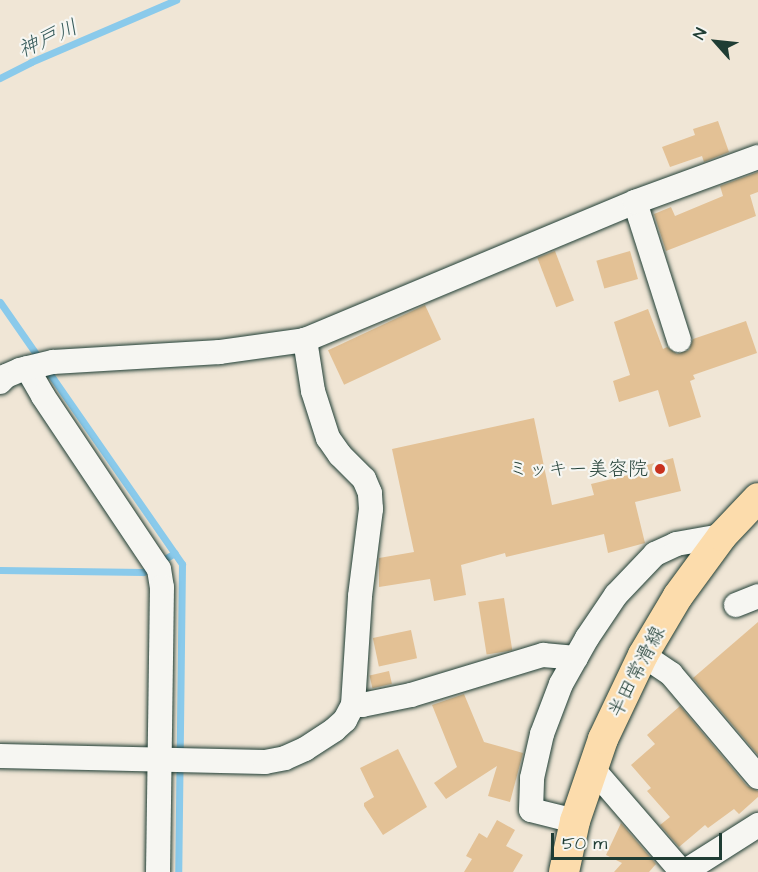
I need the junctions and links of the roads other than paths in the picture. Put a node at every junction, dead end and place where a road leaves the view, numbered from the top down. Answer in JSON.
{"nodes":[{"id":1,"x":758,"y":157,"type":"edge"},
{"id":2,"x":635,"y":202,"type":"junction"},
{"id":3,"x":305,"y":340,"type":"junction"},
{"id":4,"x":680,"y":340,"type":"dead end"},
{"id":5,"x":27,"y":368,"type":"junction"},
{"id":6,"x":0,"y":382,"type":"edge"},
{"id":7,"x":758,"y":498,"type":"edge"},
{"id":8,"x":722,"y":536,"type":"junction"},
{"id":9,"x":643,"y":656,"type":"junction"},
{"id":10,"x":576,"y":658,"type":"junction"},
{"id":11,"x":353,"y":705,"type":"junction"},
{"id":12,"x":0,"y":756,"type":"edge"},
{"id":13,"x":173,"y":760,"type":"junction"},
{"id":14,"x":593,"y":769,"type":"junction"},
{"id":15,"x":758,"y":777,"type":"edge"},
{"id":16,"x":575,"y":821,"type":"junction"},
{"id":17,"x":758,"y":825,"type":"edge"},
{"id":18,"x":158,"y":872,"type":"edge"},
{"id":19,"x":564,"y":872,"type":"edge"},
{"id":20,"x":683,"y":872,"type":"edge"}],
"edges":[{"from":1,"to":2,"type":"street"},
{"from":2,"to":3,"type":"street"},
{"from":2,"to":4,"type":"street"},
{"from":3,"to":5,"type":"street"},
{"from":3,"to":11,"type":"street"},
{"from":5,"to":6,"type":"street"},
{"from":5,"to":13,"type":"street"},
{"from":7,"to":8,"type":"main road","name":"半田常滑線"},
{"from":8,"to":9,"type":"main road","name":"半田常滑線"},
{"from":8,"to":10,"type":"street"},
{"from":9,"to":14,"type":"main road","name":"半田常滑線"},
{"from":9,"to":15,"type":"street"},
{"from":10,"to":11,"type":"street"},
{"from":10,"to":16,"type":"street"},
{"from":11,"to":13,"type":"street"},
{"from":12,"to":13,"type":"street"},
{"from":13,"to":18,"type":"street"},
{"from":14,"to":16,"type":"main road","name":"半田常滑線"},
{"from":14,"to":20,"type":"street"},
{"from":16,"to":19,"type":"main road","name":"半田常滑線"},
{"from":17,"to":20,"type":"street"}]}
